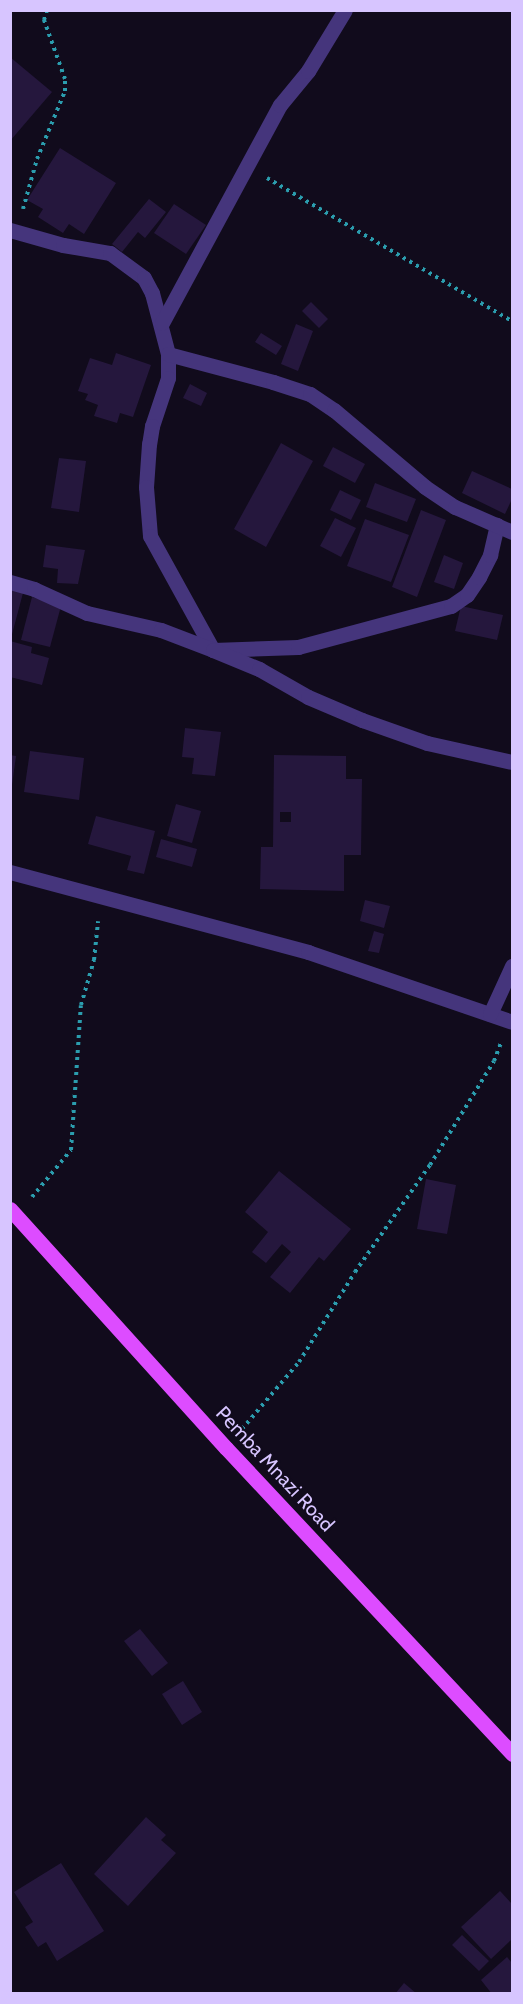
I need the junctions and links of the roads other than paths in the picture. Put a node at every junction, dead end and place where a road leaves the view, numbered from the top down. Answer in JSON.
{"nodes":[{"id":1,"x":345,"y":10,"type":"edge"},
{"id":2,"x":10,"y":230,"type":"edge"},
{"id":3,"x":162,"y":323,"type":"junction"},
{"id":4,"x":168,"y":354,"type":"junction"},
{"id":5,"x":497,"y":525,"type":"junction"},
{"id":6,"x":513,"y":532,"type":"edge"},
{"id":7,"x":10,"y":582,"type":"edge"},
{"id":8,"x":213,"y":650,"type":"junction"},
{"id":9,"x":513,"y":762,"type":"edge"},
{"id":10,"x":10,"y":872,"type":"edge"},
{"id":11,"x":513,"y":966,"type":"edge"},
{"id":12,"x":490,"y":1014,"type":"junction"},
{"id":13,"x":511,"y":1021,"type":"edge"},
{"id":14,"x":13,"y":1212,"type":"edge"},
{"id":15,"x":513,"y":1754,"type":"edge"}],
"edges":[{"from":1,"to":3,"type":"street"},
{"from":2,"to":3,"type":"street"},
{"from":3,"to":4,"type":"street"},
{"from":4,"to":5,"type":"street"},
{"from":4,"to":8,"type":"street"},
{"from":5,"to":6,"type":"street"},
{"from":5,"to":8,"type":"street"},
{"from":7,"to":8,"type":"street"},
{"from":8,"to":9,"type":"street"},
{"from":10,"to":12,"type":"street"},
{"from":11,"to":12,"type":"street"},
{"from":12,"to":13,"type":"street"},
{"from":14,"to":15,"type":"main road","name":"Pemba Mnazi Road"}]}
